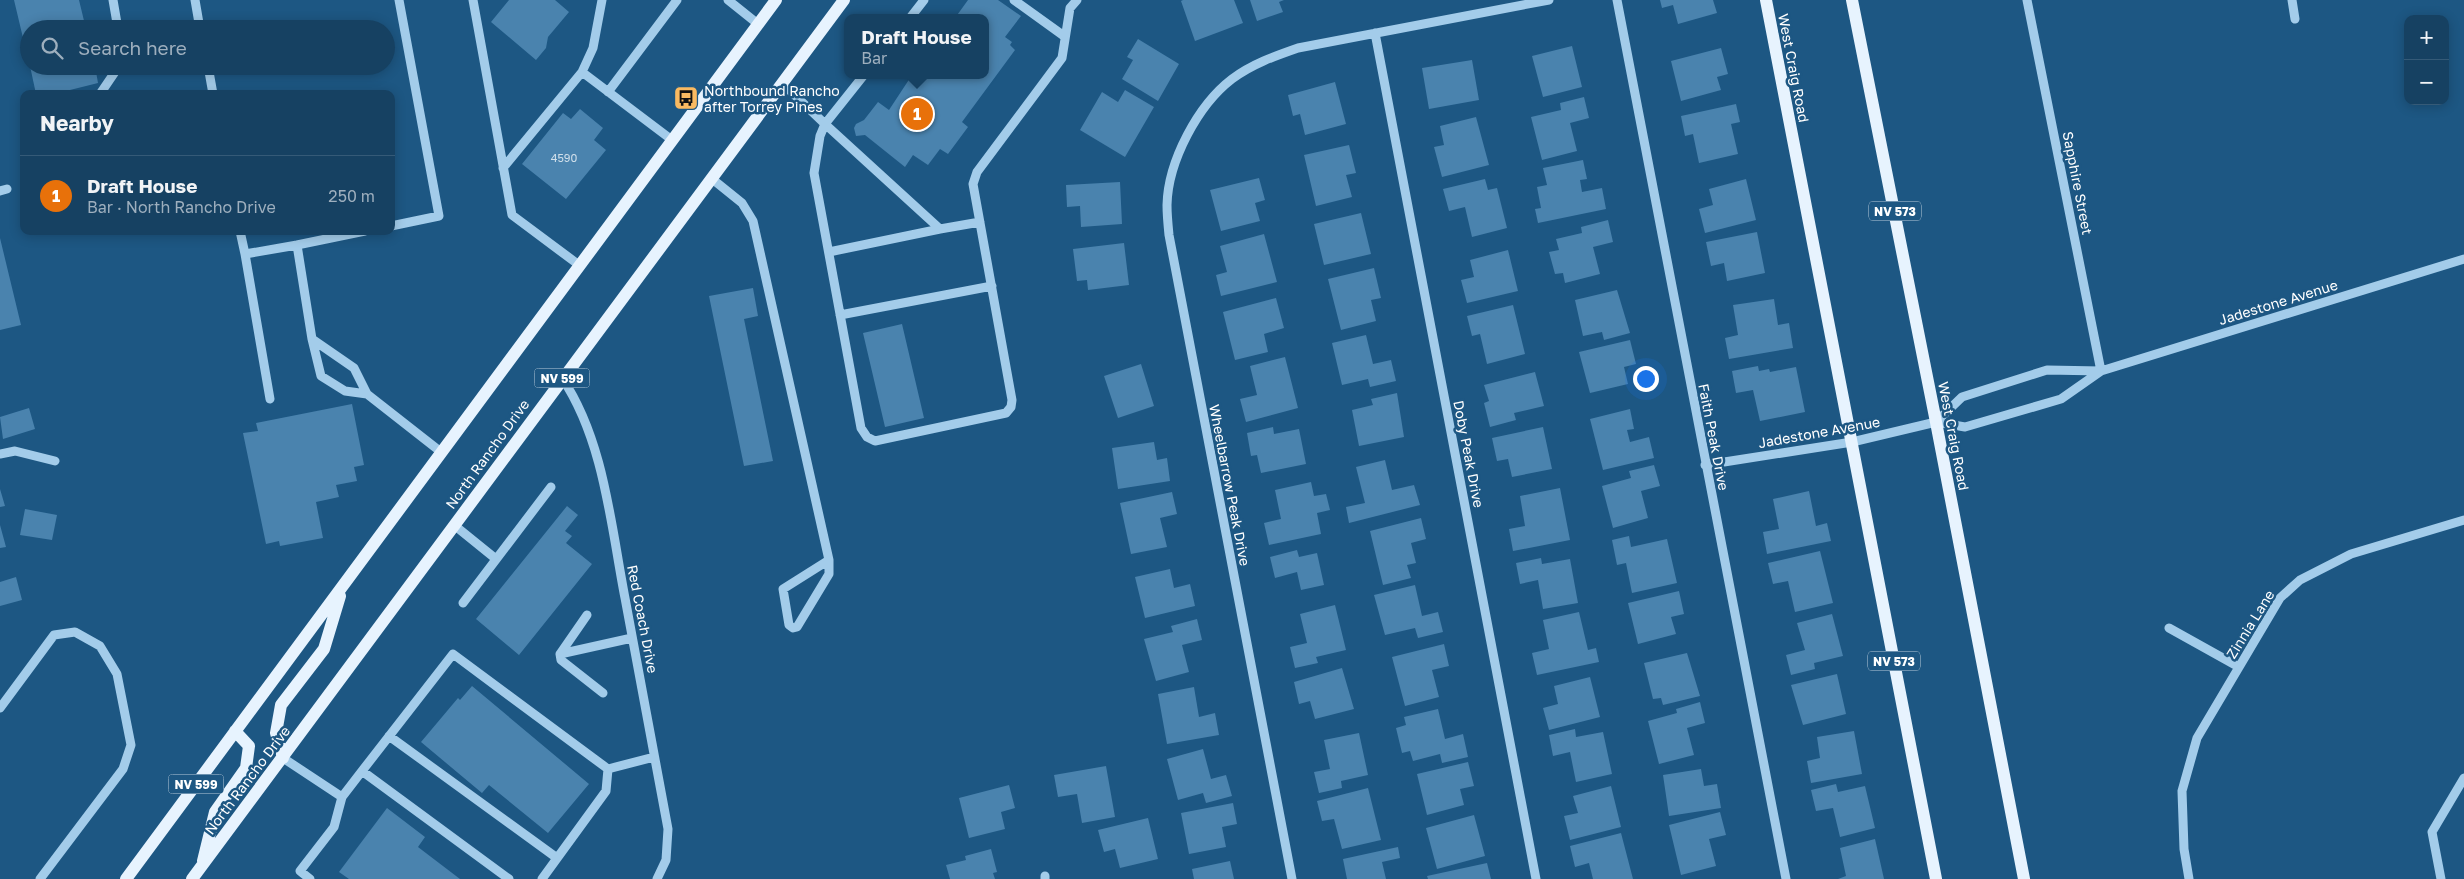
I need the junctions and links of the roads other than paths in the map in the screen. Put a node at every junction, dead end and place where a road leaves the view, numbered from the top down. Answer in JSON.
{"nodes":[{"id":1,"x":113,"y":0,"type":"edge"},
{"id":2,"x":195,"y":0,"type":"edge"},
{"id":3,"x":399,"y":0,"type":"edge"},
{"id":4,"x":473,"y":0,"type":"edge"},
{"id":5,"x":602,"y":0,"type":"edge"},
{"id":6,"x":677,"y":0,"type":"edge"},
{"id":7,"x":728,"y":0,"type":"edge"},
{"id":8,"x":776,"y":0,"type":"edge"},
{"id":9,"x":844,"y":0,"type":"edge"},
{"id":10,"x":924,"y":0,"type":"edge"},
{"id":11,"x":1014,"y":0,"type":"edge"},
{"id":12,"x":1077,"y":0,"type":"edge"},
{"id":13,"x":1549,"y":0,"type":"edge"},
{"id":14,"x":1617,"y":0,"type":"edge"},
{"id":15,"x":1766,"y":0,"type":"edge"},
{"id":16,"x":1852,"y":0,"type":"edge"},
{"id":17,"x":2028,"y":0,"type":"edge"},
{"id":18,"x":2292,"y":0,"type":"edge"},
{"id":19,"x":913,"y":14,"type":"edge"},
{"id":20,"x":2295,"y":19,"type":"dead end"},
{"id":21,"x":116,"y":20,"type":"edge"},
{"id":22,"x":198,"y":20,"type":"edge"},
{"id":23,"x":758,"y":24,"type":"junction"},
{"id":24,"x":1374,"y":34,"type":"junction"},
{"id":25,"x":1064,"y":36,"type":"junction"},
{"id":26,"x":582,"y":72,"type":"junction"},
{"id":27,"x":113,"y":75,"type":"edge"},
{"id":28,"x":210,"y":75,"type":"edge"},
{"id":29,"x":861,"y":79,"type":"edge"},
{"id":30,"x":782,"y":83,"type":"junction"},
{"id":31,"x":103,"y":90,"type":"edge"},
{"id":32,"x":212,"y":90,"type":"edge"},
{"id":33,"x":608,"y":92,"type":"junction"},
{"id":34,"x":825,"y":124,"type":"junction"},
{"id":35,"x":672,"y":140,"type":"junction"},
{"id":36,"x":504,"y":168,"type":"junction"},
{"id":37,"x":711,"y":178,"type":"junction"},
{"id":38,"x":980,"y":222,"type":"junction"},
{"id":39,"x":395,"y":225,"type":"edge"},
{"id":40,"x":940,"y":229,"type":"junction"},
{"id":41,"x":241,"y":235,"type":"edge"},
{"id":42,"x":346,"y":235,"type":"edge"},
{"id":43,"x":298,"y":245,"type":"junction"},
{"id":44,"x":829,"y":252,"type":"junction"},
{"id":45,"x":245,"y":254,"type":"junction"},
{"id":46,"x":2464,"y":259,"type":"edge"},
{"id":47,"x":579,"y":265,"type":"junction"},
{"id":48,"x":992,"y":286,"type":"junction"},
{"id":49,"x":840,"y":315,"type":"junction"},
{"id":50,"x":312,"y":339,"type":"junction"},
{"id":51,"x":2101,"y":371,"type":"junction"},
{"id":52,"x":562,"y":378,"type":"junction"},
{"id":53,"x":367,"y":394,"type":"junction"},
{"id":54,"x":270,"y":399,"type":"dead end"},
{"id":55,"x":1936,"y":422,"type":"junction"},
{"id":56,"x":1852,"y":442,"type":"junction"},
{"id":57,"x":442,"y":452,"type":"junction"},
{"id":58,"x":0,"y":454,"type":"edge"},
{"id":59,"x":55,"y":461,"type":"dead end"},
{"id":60,"x":1705,"y":465,"type":"junction"},
{"id":61,"x":551,"y":487,"type":"dead end"},
{"id":62,"x":2464,"y":520,"type":"edge"},
{"id":63,"x":454,"y":525,"type":"junction"},
{"id":64,"x":496,"y":559,"type":"junction"},
{"id":65,"x":828,"y":560,"type":"junction"},
{"id":66,"x":343,"y":586,"type":"junction"},
{"id":67,"x":463,"y":604,"type":"dead end"},
{"id":68,"x":586,"y":615,"type":"dead end"},
{"id":69,"x":2169,"y":628,"type":"dead end"},
{"id":70,"x":632,"y":638,"type":"junction"},
{"id":71,"x":560,"y":654,"type":"junction"},
{"id":72,"x":2239,"y":667,"type":"junction"},
{"id":73,"x":603,"y":693,"type":"dead end"},
{"id":74,"x":0,"y":708,"type":"edge"},
{"id":75,"x":235,"y":732,"type":"junction"},
{"id":76,"x":389,"y":736,"type":"junction"},
{"id":77,"x":654,"y":757,"type":"junction"},
{"id":78,"x":283,"y":758,"type":"junction"},
{"id":79,"x":608,"y":769,"type":"junction"},
{"id":80,"x":362,"y":771,"type":"junction"},
{"id":81,"x":2464,"y":778,"type":"edge"},
{"id":82,"x":342,"y":797,"type":"junction"},
{"id":83,"x":557,"y":858,"type":"junction"},
{"id":84,"x":201,"y":866,"type":"junction"},
{"id":85,"x":659,"y":876,"type":"edge"},
{"id":86,"x":40,"y":879,"type":"edge"},
{"id":87,"x":126,"y":879,"type":"edge"},
{"id":88,"x":192,"y":879,"type":"edge"},
{"id":89,"x":310,"y":879,"type":"edge"},
{"id":90,"x":509,"y":879,"type":"edge"},
{"id":91,"x":542,"y":879,"type":"edge"},
{"id":92,"x":1292,"y":879,"type":"edge"},
{"id":93,"x":1536,"y":879,"type":"edge"},
{"id":94,"x":1786,"y":879,"type":"edge"},
{"id":95,"x":1936,"y":879,"type":"edge"},
{"id":96,"x":2024,"y":879,"type":"edge"},
{"id":97,"x":2189,"y":879,"type":"edge"},
{"id":98,"x":2441,"y":879,"type":"edge"}],
"edges":[{"from":1,"to":21,"type":"street"},
{"from":2,"to":22,"type":"street"},
{"from":3,"to":39,"type":"street"},
{"from":4,"to":36,"type":"street"},
{"from":5,"to":26,"type":"street"},
{"from":6,"to":33,"type":"street"},
{"from":7,"to":23,"type":"street"},
{"from":8,"to":23,"type":"main road","number":"NV 599"},
{"from":9,"to":30,"type":"main road","name":"North Rancho Drive","number":"NV 599"},
{"from":10,"to":19,"type":"street"},
{"from":11,"to":25,"type":"street"},
{"from":12,"to":25,"type":"street"},
{"from":13,"to":24,"type":"street","name":"Wheelbarrow Peak Drive"},
{"from":14,"to":60,"type":"street","name":"Faith Peak Drive"},
{"from":15,"to":56,"type":"main road","name":"West Craig Road","number":"NV 573"},
{"from":16,"to":55,"type":"main road","name":"West Craig Road","number":"NV 573"},
{"from":17,"to":51,"type":"street","name":"Sapphire Street"},
{"from":18,"to":20,"type":"street"},
{"from":23,"to":35,"type":"main road","number":"NV 599"},
{"from":24,"to":92,"type":"street","name":"Wheelbarrow Peak Drive"},
{"from":24,"to":93,"type":"street","name":"Doby Peak Drive"},
{"from":25,"to":38,"type":"street"},
{"from":26,"to":33,"type":"street"},
{"from":26,"to":36,"type":"street"},
{"from":27,"to":31,"type":"street"},
{"from":28,"to":32,"type":"street"},
{"from":29,"to":34,"type":"street"},
{"from":30,"to":34,"type":"street"},
{"from":30,"to":37,"type":"main road","name":"North Rancho Drive","number":"NV 599"},
{"from":33,"to":35,"type":"street"},
{"from":34,"to":40,"type":"street"},
{"from":34,"to":44,"type":"street"},
{"from":35,"to":47,"type":"main road","number":"NV 599"},
{"from":36,"to":47,"type":"street"},
{"from":37,"to":52,"type":"main road","name":"North Rancho Drive","number":"NV 599"},
{"from":37,"to":65,"type":"street"},
{"from":38,"to":40,"type":"street"},
{"from":38,"to":48,"type":"street"},
{"from":40,"to":44,"type":"street"},
{"from":41,"to":45,"type":"street"},
{"from":42,"to":43,"type":"street"},
{"from":43,"to":45,"type":"street"},
{"from":43,"to":50,"type":"street"},
{"from":44,"to":49,"type":"street"},
{"from":45,"to":54,"type":"street"},
{"from":46,"to":51,"type":"street","name":"Jadestone Avenue"},
{"from":47,"to":57,"type":"main road","number":"NV 599"},
{"from":48,"to":49,"type":"street"},
{"from":48,"to":49,"type":"street"},
{"from":50,"to":53,"type":"street"},
{"from":50,"to":53,"type":"street"},
{"from":51,"to":55,"type":"street","name":"Jadestone Avenue"},
{"from":51,"to":55,"type":"street","name":"Jadestone Avenue"},
{"from":52,"to":63,"type":"main road","name":"North Rancho Drive","number":"NV 599"},
{"from":52,"to":70,"type":"street","name":"Red Coach Drive"},
{"from":53,"to":57,"type":"street"},
{"from":55,"to":56,"type":"street","name":"Jadestone Avenue"},
{"from":55,"to":96,"type":"main road","name":"West Craig Road","number":"NV 573"},
{"from":56,"to":60,"type":"street","name":"Jadestone Avenue"},
{"from":56,"to":95,"type":"main road","name":"West Craig Road","number":"NV 573"},
{"from":57,"to":66,"type":"main road","number":"NV 599"},
{"from":58,"to":59,"type":"street"},
{"from":60,"to":94,"type":"street","name":"Faith Peak Drive"},
{"from":61,"to":64,"type":"street"},
{"from":62,"to":72,"type":"street","name":"Zinnia Lane"},
{"from":63,"to":64,"type":"street"},
{"from":63,"to":78,"type":"main road","name":"North Rancho Drive","number":"NV 599"},
{"from":64,"to":67,"type":"street"},
{"from":65,"to":65,"type":"street"},
{"from":66,"to":75,"type":"main road","number":"NV 599"},
{"from":66,"to":78,"type":"main road"},
{"from":68,"to":71,"type":"street"},
{"from":69,"to":72,"type":"street"},
{"from":70,"to":71,"type":"street"},
{"from":70,"to":77,"type":"street","name":"Red Coach Drive"},
{"from":71,"to":73,"type":"street"},
{"from":72,"to":97,"type":"street","name":"Zinnia Lane"},
{"from":74,"to":86,"type":"street"},
{"from":75,"to":84,"type":"main road"},
{"from":75,"to":87,"type":"main road","number":"NV 599"},
{"from":76,"to":79,"type":"street"},
{"from":76,"to":80,"type":"street"},
{"from":76,"to":83,"type":"street"},
{"from":77,"to":79,"type":"street"},
{"from":77,"to":85,"type":"street","name":"Red Coach Drive"},
{"from":78,"to":82,"type":"street"},
{"from":78,"to":84,"type":"main road","name":"North Rancho Drive","number":"NV 599"},
{"from":79,"to":83,"type":"street"},
{"from":80,"to":82,"type":"street"},
{"from":80,"to":90,"type":"street"},
{"from":81,"to":98,"type":"street"},
{"from":82,"to":89,"type":"street"},
{"from":83,"to":91,"type":"street"},
{"from":84,"to":88,"type":"main road","name":"North Rancho Drive","number":"NV 599"}]}
